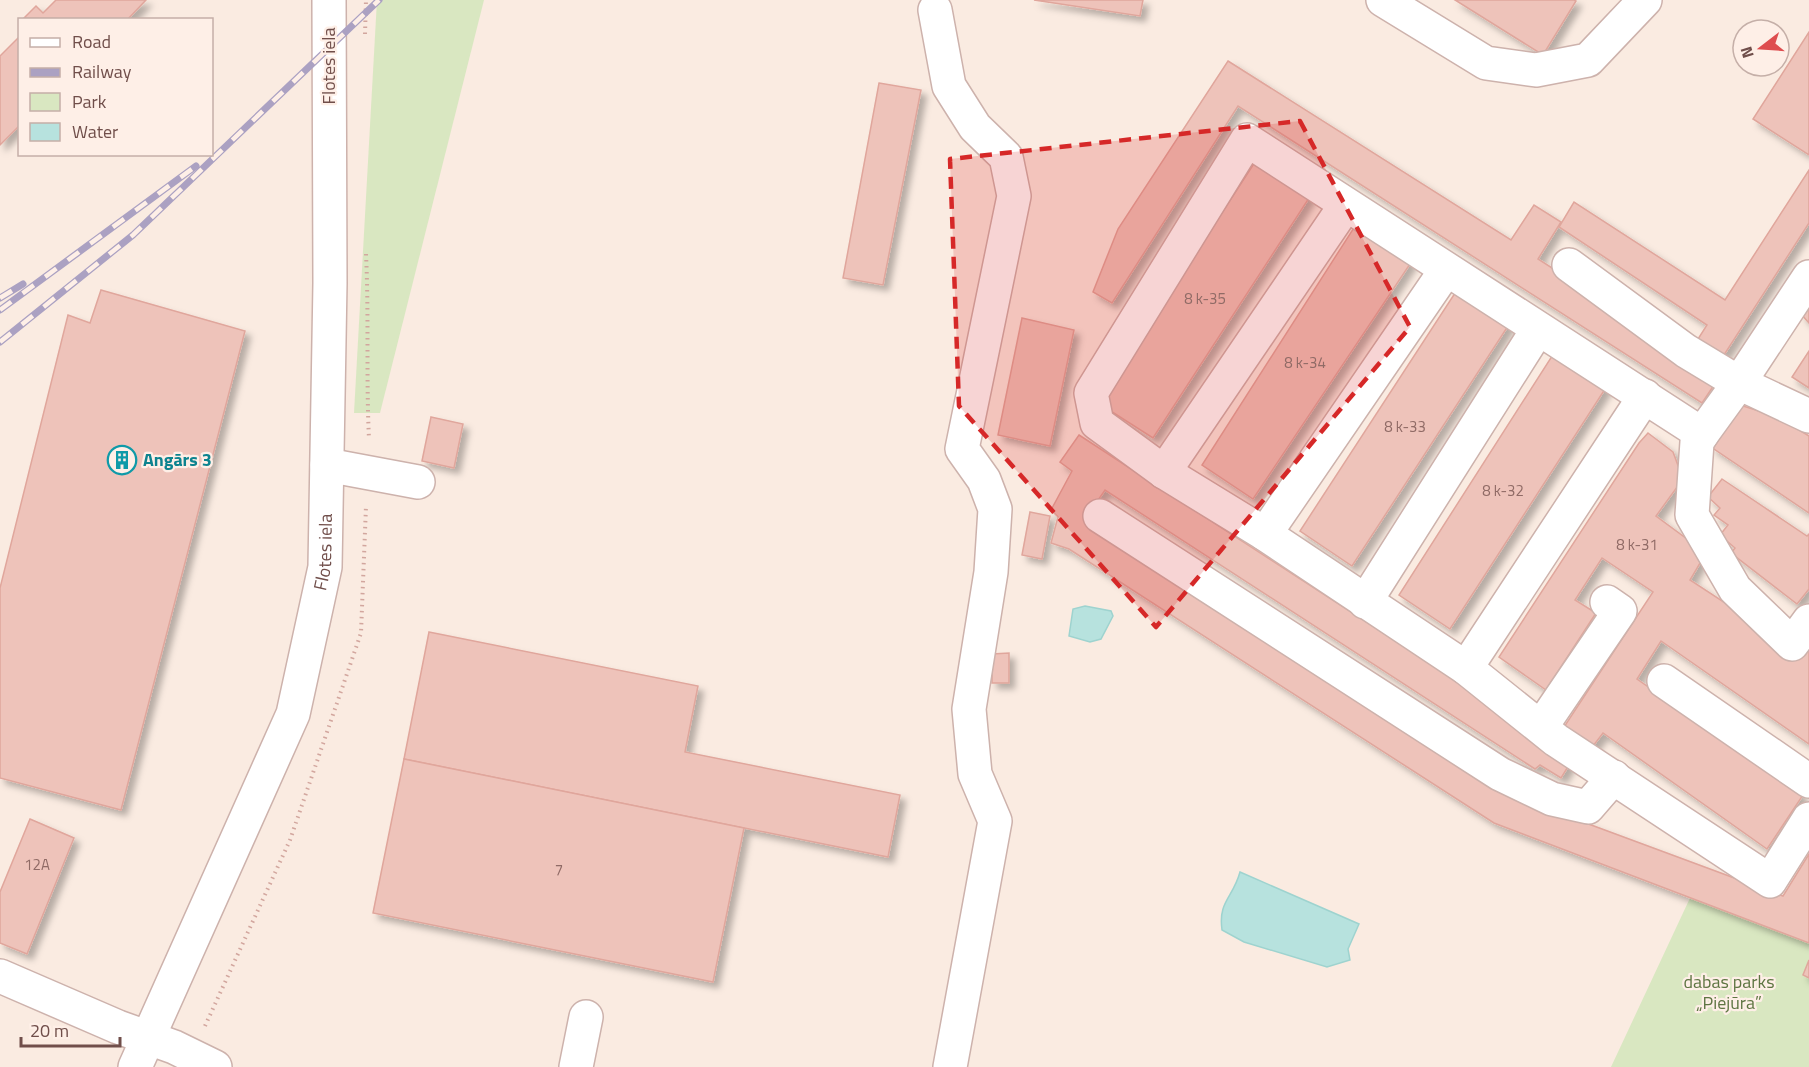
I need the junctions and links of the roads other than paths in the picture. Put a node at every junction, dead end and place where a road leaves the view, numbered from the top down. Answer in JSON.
{"nodes":[{"id":1,"x":329,"y":0,"type":"edge"},
{"id":2,"x":1383,"y":0,"type":"edge"},
{"id":3,"x":1645,"y":0,"type":"edge"},
{"id":4,"x":935,"y":10,"type":"dead end"},
{"id":5,"x":1345,"y":206,"type":"junction"},
{"id":6,"x":1569,"y":265,"type":"dead end"},
{"id":7,"x":1446,"y":270,"type":"junction"},
{"id":8,"x":1809,"y":277,"type":"edge"},
{"id":9,"x":1538,"y":329,"type":"junction"},
{"id":10,"x":1739,"y":383,"type":"junction"},
{"id":11,"x":1645,"y":396,"type":"junction"},
{"id":12,"x":1809,"y":416,"type":"edge"},
{"id":13,"x":1701,"y":434,"type":"junction"},
{"id":14,"x":327,"y":465,"type":"junction"},
{"id":15,"x":1164,"y":472,"type":"junction"},
{"id":16,"x":418,"y":482,"type":"dead end"},
{"id":17,"x":1100,"y":516,"type":"dead end"},
{"id":18,"x":1265,"y":534,"type":"junction"},
{"id":19,"x":1365,"y":602,"type":"junction"},
{"id":20,"x":1607,"y":602,"type":"dead end"},
{"id":21,"x":1809,"y":621,"type":"edge"},
{"id":22,"x":1466,"y":668,"type":"junction"},
{"id":23,"x":1664,"y":681,"type":"dead end"},
{"id":24,"x":1541,"y":727,"type":"junction"},
{"id":25,"x":1614,"y":777,"type":"junction"},
{"id":26,"x":1809,"y":781,"type":"edge"},
{"id":27,"x":1809,"y":819,"type":"edge"},
{"id":28,"x":0,"y":976,"type":"edge"},
{"id":29,"x":586,"y":1017,"type":"dead end"},
{"id":30,"x":148,"y":1038,"type":"junction"},
{"id":31,"x":135,"y":1067,"type":"edge"},
{"id":32,"x":215,"y":1067,"type":"edge"},
{"id":33,"x":576,"y":1067,"type":"edge"},
{"id":34,"x":950,"y":1067,"type":"edge"}],
"edges":[{"from":1,"to":14,"type":"street","name":"Flotes iela"},
{"from":2,"to":3,"type":"street"},
{"from":4,"to":34,"type":"street"},
{"from":5,"to":7,"type":"street"},
{"from":5,"to":15,"type":"street"},
{"from":5,"to":15,"type":"street"},
{"from":6,"to":10,"type":"street"},
{"from":7,"to":9,"type":"street"},
{"from":7,"to":18,"type":"street"},
{"from":8,"to":10,"type":"street"},
{"from":9,"to":11,"type":"street"},
{"from":9,"to":19,"type":"street"},
{"from":10,"to":12,"type":"street"},
{"from":10,"to":13,"type":"street"},
{"from":11,"to":13,"type":"street"},
{"from":11,"to":22,"type":"street"},
{"from":13,"to":21,"type":"street"},
{"from":14,"to":16,"type":"street"},
{"from":14,"to":30,"type":"street","name":"Flotes iela"},
{"from":15,"to":18,"type":"street"},
{"from":17,"to":25,"type":"street"},
{"from":18,"to":19,"type":"street"},
{"from":19,"to":22,"type":"street"},
{"from":20,"to":24,"type":"street"},
{"from":22,"to":24,"type":"street"},
{"from":23,"to":26,"type":"street"},
{"from":24,"to":25,"type":"street"},
{"from":25,"to":27,"type":"street"},
{"from":28,"to":30,"type":"street"},
{"from":29,"to":33,"type":"street"},
{"from":30,"to":31,"type":"street","name":"Flotes iela"},
{"from":30,"to":32,"type":"street"}]}
